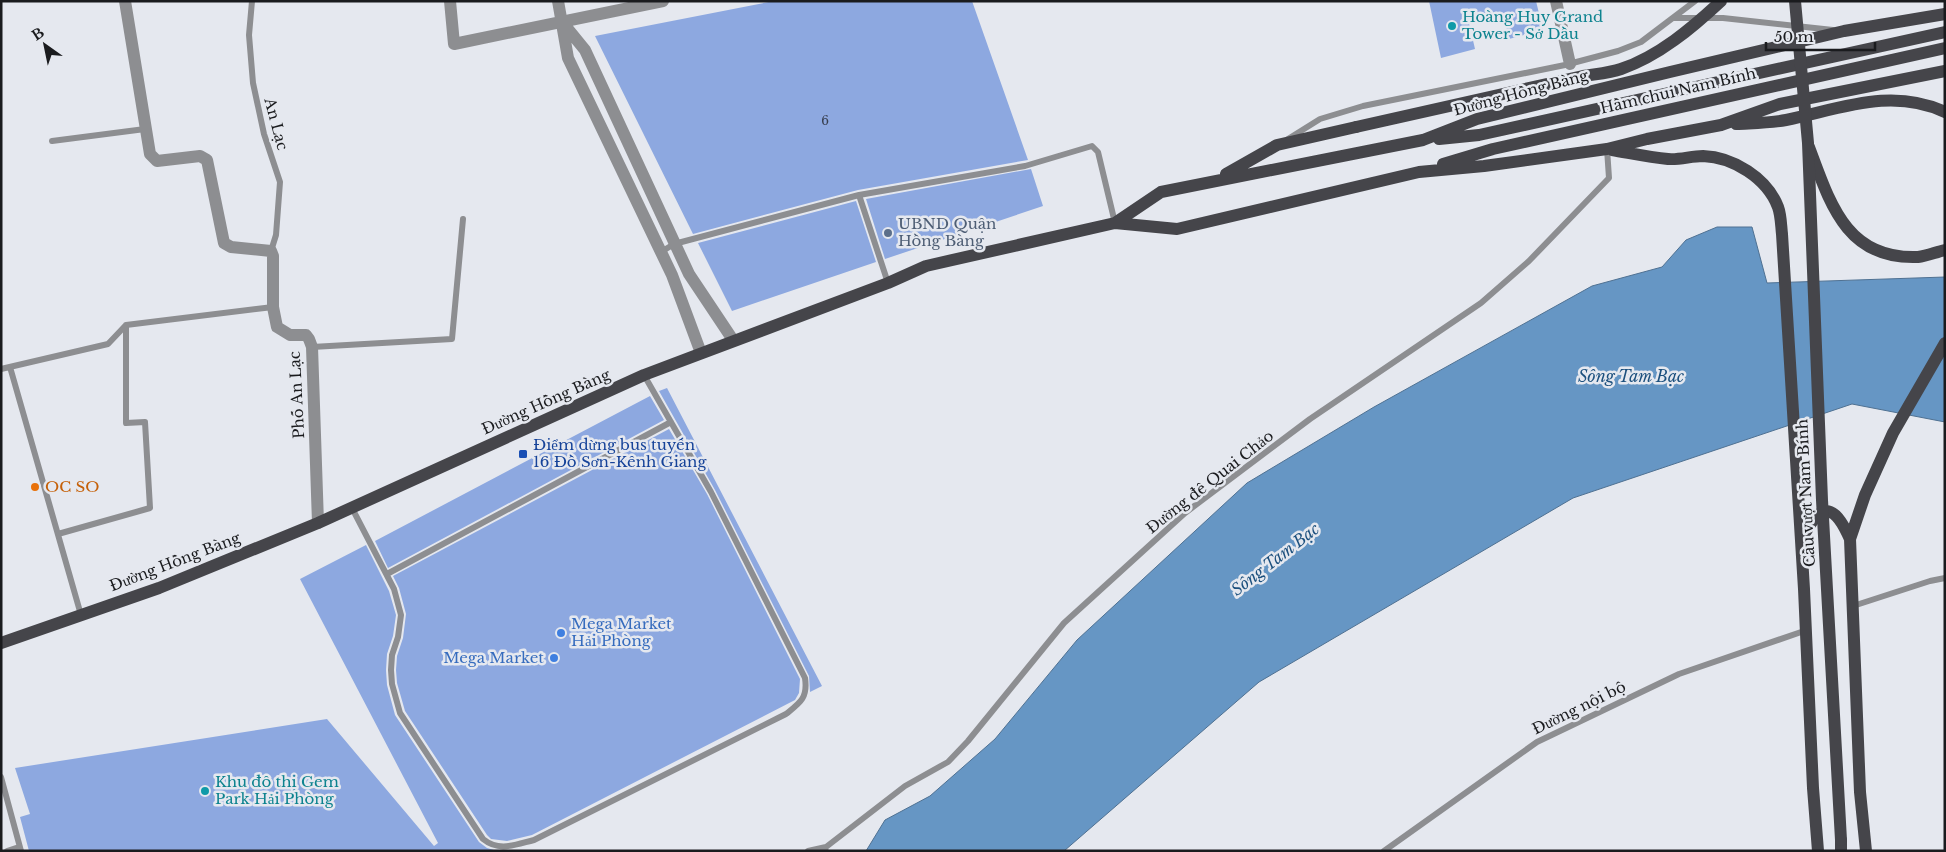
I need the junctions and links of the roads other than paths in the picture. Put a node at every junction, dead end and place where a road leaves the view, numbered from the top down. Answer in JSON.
{"nodes":[{"id":1,"x":125,"y":1,"type":"edge"},
{"id":2,"x":252,"y":1,"type":"edge"},
{"id":3,"x":450,"y":1,"type":"edge"},
{"id":4,"x":558,"y":1,"type":"edge"},
{"id":5,"x":663,"y":1,"type":"edge"},
{"id":6,"x":1556,"y":1,"type":"edge"},
{"id":7,"x":1696,"y":1,"type":"edge"},
{"id":8,"x":1721,"y":1,"type":"edge"},
{"id":9,"x":1795,"y":1,"type":"edge"},
{"id":10,"x":1945,"y":14,"type":"edge"},
{"id":11,"x":1675,"y":18,"type":"junction"},
{"id":12,"x":563,"y":23,"type":"junction"},
{"id":13,"x":1844,"y":31,"type":"junction"},
{"id":14,"x":1945,"y":32,"type":"edge"},
{"id":15,"x":1945,"y":48,"type":"edge"},
{"id":16,"x":1570,"y":64,"type":"junction"},
{"id":17,"x":1945,"y":71,"type":"edge"},
{"id":18,"x":1945,"y":112,"type":"edge"},
{"id":19,"x":1721,"y":125,"type":"junction"},
{"id":20,"x":145,"y":129,"type":"junction"},
{"id":21,"x":1423,"y":140,"type":"junction"},
{"id":22,"x":52,"y":141,"type":"dead end"},
{"id":23,"x":1808,"y":143,"type":"junction"},
{"id":24,"x":1277,"y":145,"type":"junction"},
{"id":25,"x":1607,"y":150,"type":"junction"},
{"id":26,"x":1419,"y":172,"type":"junction"},
{"id":27,"x":1217,"y":180,"type":"junction"},
{"id":28,"x":859,"y":195,"type":"junction"},
{"id":29,"x":463,"y":219,"type":"dead end"},
{"id":30,"x":1115,"y":223,"type":"junction"},
{"id":31,"x":674,"y":244,"type":"junction"},
{"id":32,"x":1945,"y":250,"type":"edge"},
{"id":33,"x":271,"y":251,"type":"junction"},
{"id":34,"x":660,"y":252,"type":"junction"},
{"id":35,"x":888,"y":283,"type":"junction"},
{"id":36,"x":273,"y":307,"type":"junction"},
{"id":37,"x":126,"y":325,"type":"junction"},
{"id":38,"x":733,"y":340,"type":"junction"},
{"id":39,"x":1945,"y":343,"type":"edge"},
{"id":40,"x":312,"y":347,"type":"junction"},
{"id":41,"x":701,"y":353,"type":"junction"},
{"id":42,"x":10,"y":367,"type":"junction"},
{"id":43,"x":1,"y":369,"type":"edge"},
{"id":44,"x":644,"y":375,"type":"junction"},
{"id":45,"x":671,"y":422,"type":"junction"},
{"id":46,"x":352,"y":508,"type":"junction"},
{"id":47,"x":318,"y":523,"type":"junction"},
{"id":48,"x":58,"y":534,"type":"junction"},
{"id":49,"x":1850,"y":539,"type":"junction"},
{"id":50,"x":1801,"y":541,"type":"junction"},
{"id":51,"x":387,"y":574,"type":"junction"},
{"id":52,"x":1945,"y":578,"type":"edge"},
{"id":53,"x":1853,"y":606,"type":"junction"},
{"id":54,"x":81,"y":615,"type":"junction"},
{"id":55,"x":1807,"y":630,"type":"junction"},
{"id":56,"x":1,"y":643,"type":"edge"},
{"id":57,"x":1,"y":776,"type":"edge"},
{"id":58,"x":1841,"y":847,"type":"edge"},
{"id":59,"x":20,"y":849,"type":"edge"},
{"id":60,"x":825,"y":849,"type":"edge"},
{"id":61,"x":6,"y":851,"type":"edge"},
{"id":62,"x":808,"y":851,"type":"edge"},
{"id":63,"x":1384,"y":851,"type":"edge"},
{"id":64,"x":1818,"y":851,"type":"edge"},
{"id":65,"x":1866,"y":851,"type":"edge"}],
"edges":[{"from":1,"to":20,"type":"street"},
{"from":2,"to":33,"type":"lane","name":"An Lạc"},
{"from":3,"to":12,"type":"street"},
{"from":4,"to":12,"type":"street"},
{"from":5,"to":12,"type":"street"},
{"from":6,"to":16,"type":"street"},
{"from":7,"to":11,"type":"lane"},
{"from":8,"to":24,"type":"main road","bridge":true},
{"from":9,"to":23,"type":"main road","name":"Cầu vượt Nam Bính","bridge":true},
{"from":10,"to":13,"type":"main road","name":"Đường Hồng Bàng"},
{"from":11,"to":13,"type":"lane"},
{"from":11,"to":16,"type":"lane"},
{"from":12,"to":31,"type":"street"},
{"from":12,"to":34,"type":"street"},
{"from":13,"to":21,"type":"main road","name":"Đường Hồng Bàng"},
{"from":14,"to":21,"type":"main road","name":"Hầm chui Nam Bính"},
{"from":15,"to":26,"type":"main road","name":"Hầm chui Nam Bính"},
{"from":16,"to":24,"type":"lane"},
{"from":17,"to":19,"type":"main road","name":"Đường Hồng Bàng"},
{"from":18,"to":19,"type":"main road"},
{"from":19,"to":25,"type":"main road","name":"Đường Hồng Bàng"},
{"from":20,"to":22,"type":"lane"},
{"from":20,"to":33,"type":"street"},
{"from":21,"to":27,"type":"main road","name":"Đường Hồng Bàng"},
{"from":23,"to":32,"type":"main road","name":"Cầu vượt Nam Bính","bridge":true},
{"from":23,"to":58,"type":"main road","name":"Cầu vượt Nam Bính","bridge":true},
{"from":24,"to":27,"type":"main road"},
{"from":25,"to":26,"type":"main road","name":"Đường Hồng Bàng"},
{"from":25,"to":50,"type":"main road"},
{"from":25,"to":60,"type":"lane","name":"Đường đê Quai Chảo"},
{"from":26,"to":30,"type":"main road","name":"Đường Hồng Bàng"},
{"from":27,"to":30,"type":"main road","name":"Đường Hồng Bàng"},
{"from":28,"to":30,"type":"lane"},
{"from":28,"to":31,"type":"lane"},
{"from":28,"to":35,"type":"lane"},
{"from":29,"to":40,"type":"lane"},
{"from":30,"to":35,"type":"main road","name":"Đường Hồng Bàng"},
{"from":31,"to":34,"type":"lane"},
{"from":31,"to":38,"type":"street"},
{"from":33,"to":36,"type":"street","name":"Phố An Lạc"},
{"from":34,"to":41,"type":"street"},
{"from":35,"to":38,"type":"main road","name":"Đường Hồng Bàng"},
{"from":36,"to":37,"type":"lane"},
{"from":36,"to":40,"type":"street","name":"Phố An Lạc"},
{"from":37,"to":42,"type":"lane"},
{"from":37,"to":48,"type":"lane"},
{"from":38,"to":41,"type":"main road","name":"Đường Hồng Bàng"},
{"from":39,"to":49,"type":"main road"},
{"from":40,"to":47,"type":"street","name":"Phố An Lạc"},
{"from":41,"to":44,"type":"main road","name":"Đường Hồng Bàng"},
{"from":42,"to":43,"type":"lane"},
{"from":42,"to":48,"type":"lane"},
{"from":44,"to":45,"type":"lane"},
{"from":44,"to":46,"type":"main road","name":"Đường Hồng Bàng"},
{"from":45,"to":51,"type":"lane"},
{"from":45,"to":51,"type":"lane"},
{"from":46,"to":47,"type":"main road","name":"Đường Hồng Bàng"},
{"from":46,"to":51,"type":"lane"},
{"from":47,"to":54,"type":"main road","name":"Đường Hồng Bàng"},
{"from":48,"to":54,"type":"lane"},
{"from":49,"to":50,"type":"main road"},
{"from":49,"to":53,"type":"main road"},
{"from":50,"to":55,"type":"main road"},
{"from":52,"to":53,"type":"lane"},
{"from":53,"to":65,"type":"main road"},
{"from":54,"to":56,"type":"main road","name":"Đường Hồng Bàng"},
{"from":55,"to":63,"type":"lane","name":"Đường nội bộ"},
{"from":55,"to":64,"type":"main road"},
{"from":57,"to":59,"type":"lane"},
{"from":59,"to":61,"type":"lane"},
{"from":60,"to":62,"type":"lane","name":"Đường đê Quai Chảo"}]}
